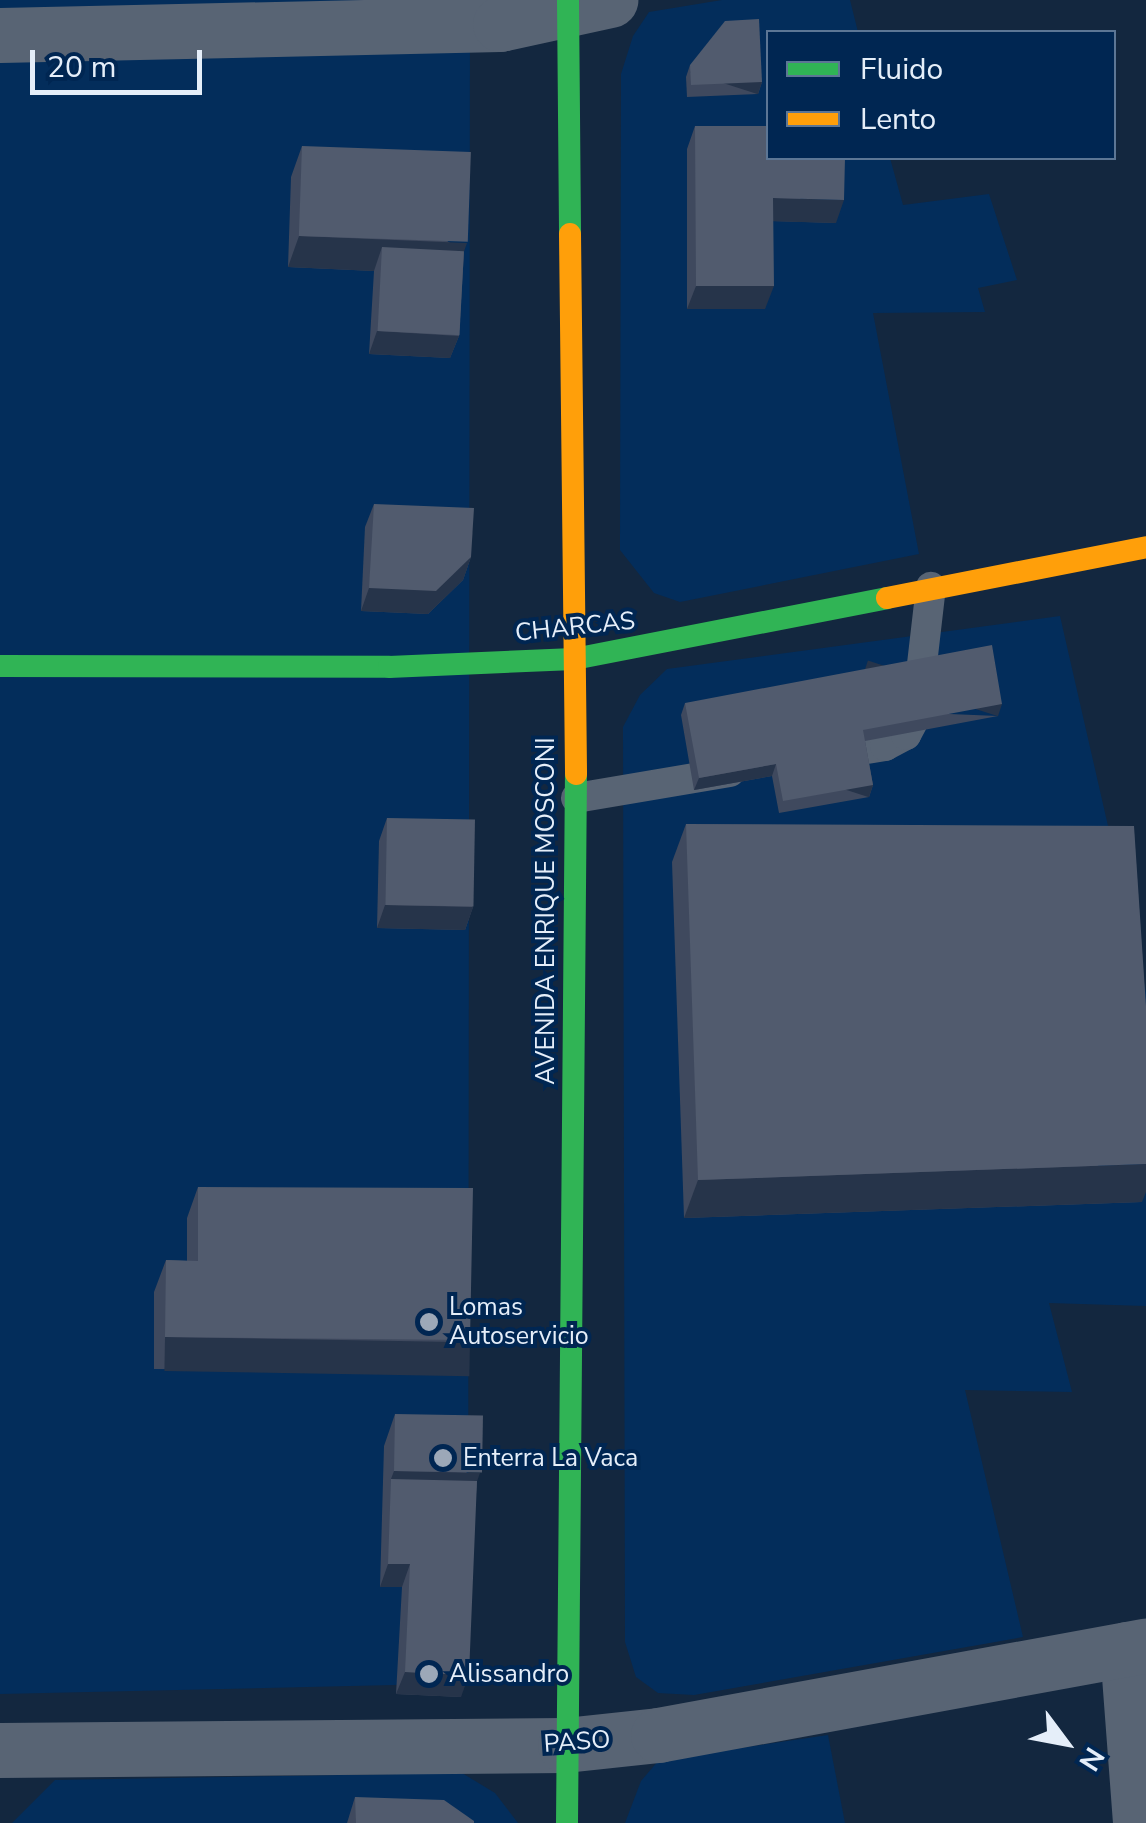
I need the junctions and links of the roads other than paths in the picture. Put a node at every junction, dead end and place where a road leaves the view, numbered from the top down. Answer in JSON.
{"nodes":[{"id":1,"x":582,"y":3,"type":"edge"},
{"id":2,"x":0,"y":35,"type":"edge"},
{"id":3,"x":1146,"y":547,"type":"edge"},
{"id":4,"x":932,"y":588,"type":"junction"},
{"id":5,"x":574,"y":660,"type":"junction"},
{"id":6,"x":0,"y":666,"type":"edge"},
{"id":7,"x":808,"y":759,"type":"edge"},
{"id":8,"x":769,"y":766,"type":"edge"},
{"id":9,"x":576,"y":798,"type":"junction"},
{"id":10,"x":1136,"y":1647,"type":"edge"},
{"id":11,"x":565,"y":1745,"type":"junction"},
{"id":12,"x":0,"y":1750,"type":"edge"},
{"id":13,"x":567,"y":1823,"type":"edge"},
{"id":14,"x":1140,"y":1823,"type":"edge"}],
"edges":[{"from":1,"to":2,"type":"street"},
{"from":1,"to":5,"type":"main road","name":"AVENIDA ENRIQUE MOSCONI"},
{"from":3,"to":4,"type":"main road","name":"CHARCAS"},
{"from":4,"to":5,"type":"main road","name":"CHARCAS"},
{"from":4,"to":7,"type":"lane"},
{"from":5,"to":6,"type":"main road","name":"CHARCAS"},
{"from":5,"to":9,"type":"main road","name":"AVENIDA ENRIQUE MOSCONI"},
{"from":8,"to":9,"type":"lane"},
{"from":9,"to":11,"type":"main road","name":"AVENIDA ENRIQUE MOSCONI"},
{"from":10,"to":11,"type":"street","name":"PASO"},
{"from":10,"to":14,"type":"street"},
{"from":11,"to":12,"type":"street","name":"PASO"},
{"from":11,"to":13,"type":"main road","name":"AVENIDA ENRIQUE MOSCONI"}]}
